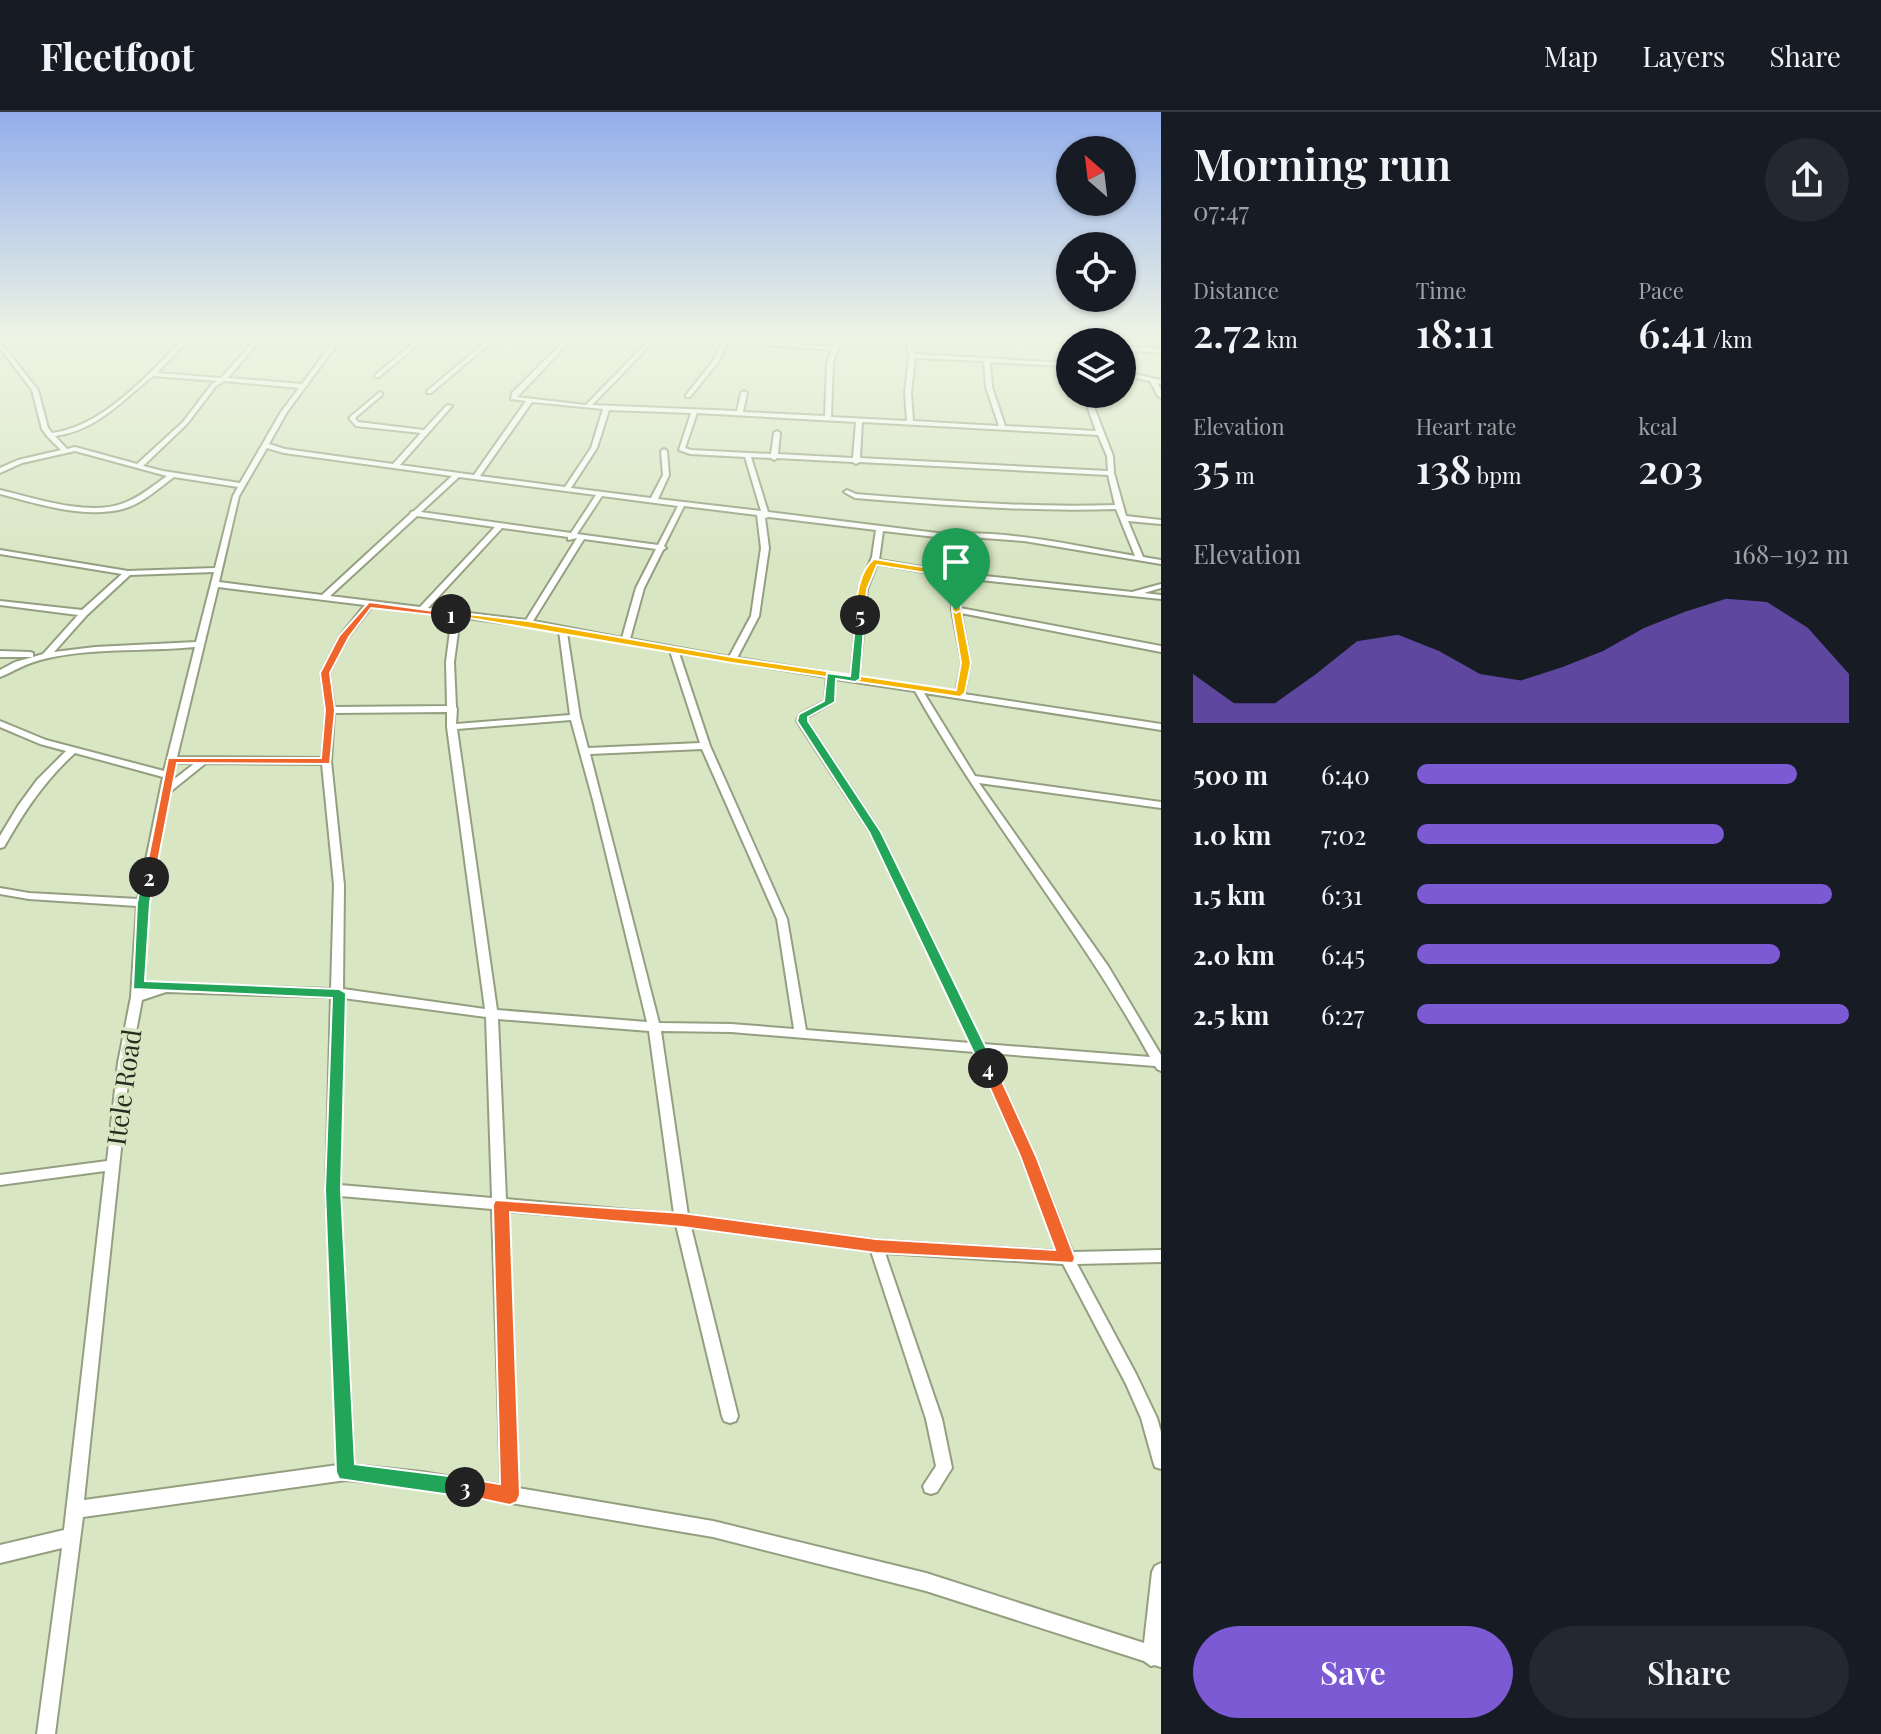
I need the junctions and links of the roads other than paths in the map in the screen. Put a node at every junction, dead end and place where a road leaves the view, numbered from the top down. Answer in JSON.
{"nodes":[{"id":1,"x":695,"y":411,"type":"edge"},
{"id":2,"x":39,"y":412,"type":"edge"},
{"id":3,"x":103,"y":412,"type":"edge"},
{"id":4,"x":193,"y":412,"type":"edge"},
{"id":5,"x":286,"y":412,"type":"edge"},
{"id":6,"x":359,"y":412,"type":"edge"},
{"id":7,"x":444,"y":412,"type":"edge"},
{"id":8,"x":522,"y":412,"type":"edge"},
{"id":9,"x":605,"y":412,"type":"edge"},
{"id":10,"x":705,"y":412,"type":"edge"},
{"id":11,"x":828,"y":412,"type":"edge"},
{"id":12,"x":909,"y":412,"type":"edge"},
{"id":13,"x":997,"y":412,"type":"edge"},
{"id":14,"x":1092,"y":412,"type":"edge"},
{"id":15,"x":739,"y":414,"type":"joint"},
{"id":16,"x":828,"y":418,"type":"junction"},
{"id":17,"x":859,"y":420,"type":"junction"},
{"id":18,"x":910,"y":422,"type":"junction"},
{"id":19,"x":1003,"y":429,"type":"junction"},
{"id":20,"x":425,"y":432,"type":"junction"},
{"id":21,"x":777,"y":433,"type":"dead end"},
{"id":22,"x":1100,"y":433,"type":"junction"},
{"id":23,"x":49,"y":435,"type":"junction"},
{"id":24,"x":265,"y":445,"type":"junction"},
{"id":25,"x":64,"y":449,"type":"junction"},
{"id":26,"x":664,"y":451,"type":"dead end"},
{"id":27,"x":748,"y":457,"type":"junction"},
{"id":28,"x":774,"y":458,"type":"junction"},
{"id":29,"x":856,"y":462,"type":"junction"},
{"id":30,"x":396,"y":465,"type":"junction"},
{"id":31,"x":139,"y":466,"type":"junction"},
{"id":32,"x":0,"y":471,"type":"edge"},
{"id":33,"x":1111,"y":473,"type":"junction"},
{"id":34,"x":458,"y":474,"type":"junction"},
{"id":35,"x":172,"y":475,"type":"junction"},
{"id":36,"x":476,"y":477,"type":"junction"},
{"id":37,"x":241,"y":485,"type":"junction"},
{"id":38,"x":567,"y":489,"type":"junction"},
{"id":39,"x":0,"y":492,"type":"edge"},
{"id":40,"x":847,"y":492,"type":"dead end"},
{"id":41,"x":600,"y":494,"type":"junction"},
{"id":42,"x":654,"y":500,"type":"junction"},
{"id":43,"x":682,"y":504,"type":"junction"},
{"id":44,"x":1119,"y":507,"type":"junction"},
{"id":45,"x":413,"y":513,"type":"junction"},
{"id":46,"x":763,"y":515,"type":"junction"},
{"id":47,"x":1124,"y":518,"type":"junction"},
{"id":48,"x":1161,"y":522,"type":"edge"},
{"id":49,"x":500,"y":525,"type":"junction"},
{"id":50,"x":880,"y":527,"type":"junction"},
{"id":51,"x":576,"y":538,"type":"junction"},
{"id":52,"x":662,"y":548,"type":"junction"},
{"id":53,"x":0,"y":552,"type":"edge"},
{"id":54,"x":14,"y":554,"type":"junction"},
{"id":55,"x":1140,"y":559,"type":"junction"},
{"id":56,"x":0,"y":561,"type":"edge"},
{"id":57,"x":874,"y":561,"type":"junction"},
{"id":58,"x":1161,"y":562,"type":"edge"},
{"id":59,"x":217,"y":570,"type":"junction"},
{"id":60,"x":128,"y":573,"type":"junction"},
{"id":61,"x":957,"y":575,"type":"junction"},
{"id":62,"x":215,"y":584,"type":"junction"},
{"id":63,"x":1161,"y":586,"type":"edge"},
{"id":64,"x":1134,"y":593,"type":"junction"},
{"id":65,"x":1161,"y":597,"type":"edge"},
{"id":66,"x":323,"y":598,"type":"junction"},
{"id":67,"x":0,"y":603,"type":"edge"},
{"id":68,"x":369,"y":605,"type":"junction"},
{"id":69,"x":956,"y":610,"type":"junction"},
{"id":70,"x":421,"y":611,"type":"junction"},
{"id":71,"x":84,"y":613,"type":"junction"},
{"id":72,"x":456,"y":615,"type":"junction"},
{"id":73,"x":528,"y":623,"type":"junction"},
{"id":74,"x":563,"y":630,"type":"junction"},
{"id":75,"x":625,"y":641,"type":"junction"},
{"id":76,"x":200,"y":644,"type":"junction"},
{"id":77,"x":1161,"y":649,"type":"edge"},
{"id":78,"x":674,"y":650,"type":"junction"},
{"id":79,"x":0,"y":654,"type":"edge"},
{"id":80,"x":46,"y":656,"type":"junction"},
{"id":81,"x":732,"y":660,"type":"junction"},
{"id":82,"x":0,"y":674,"type":"edge"},
{"id":83,"x":831,"y":676,"type":"junction"},
{"id":84,"x":855,"y":679,"type":"junction"},
{"id":85,"x":918,"y":689,"type":"junction"},
{"id":86,"x":960,"y":693,"type":"junction"},
{"id":87,"x":453,"y":709,"type":"junction"},
{"id":88,"x":330,"y":710,"type":"junction"},
{"id":89,"x":575,"y":717,"type":"junction"},
{"id":90,"x":0,"y":725,"type":"edge"},
{"id":91,"x":452,"y":727,"type":"junction"},
{"id":92,"x":1161,"y":727,"type":"edge"},
{"id":93,"x":705,"y":746,"type":"junction"},
{"id":94,"x":73,"y":750,"type":"junction"},
{"id":95,"x":583,"y":751,"type":"junction"},
{"id":96,"x":172,"y":760,"type":"junction"},
{"id":97,"x":204,"y":760,"type":"junction"},
{"id":98,"x":326,"y":761,"type":"junction"},
{"id":99,"x":168,"y":775,"type":"junction"},
{"id":100,"x":974,"y":779,"type":"junction"},
{"id":101,"x":168,"y":789,"type":"junction"},
{"id":102,"x":1161,"y":805,"type":"edge"},
{"id":103,"x":0,"y":845,"type":"edge"},
{"id":104,"x":0,"y":891,"type":"edge"},
{"id":105,"x":143,"y":903,"type":"junction"},
{"id":106,"x":138,"y":991,"type":"junction"},
{"id":107,"x":339,"y":993,"type":"junction"},
{"id":108,"x":492,"y":1014,"type":"junction"},
{"id":109,"x":654,"y":1027,"type":"junction"},
{"id":110,"x":801,"y":1033,"type":"junction"},
{"id":111,"x":980,"y":1049,"type":"junction"},
{"id":112,"x":1160,"y":1064,"type":"edge"},
{"id":113,"x":113,"y":1165,"type":"junction"},
{"id":114,"x":0,"y":1180,"type":"edge"},
{"id":115,"x":333,"y":1190,"type":"junction"},
{"id":116,"x":501,"y":1205,"type":"junction"},
{"id":117,"x":682,"y":1220,"type":"junction"},
{"id":118,"x":876,"y":1246,"type":"junction"},
{"id":119,"x":1161,"y":1256,"type":"edge"},
{"id":120,"x":1067,"y":1258,"type":"junction"},
{"id":121,"x":730,"y":1416,"type":"dead end"},
{"id":122,"x":1161,"y":1461,"type":"edge"},
{"id":123,"x":346,"y":1472,"type":"junction"},
{"id":124,"x":931,"y":1486,"type":"dead end"},
{"id":125,"x":510,"y":1495,"type":"junction"},
{"id":126,"x":74,"y":1510,"type":"junction"},
{"id":127,"x":72,"y":1537,"type":"junction"},
{"id":128,"x":0,"y":1554,"type":"edge"},
{"id":129,"x":1161,"y":1572,"type":"edge"},
{"id":130,"x":1156,"y":1657,"type":"edge"},
{"id":131,"x":46,"y":1734,"type":"edge"}],
"edges":[{"from":1,"to":27,"type":"street"},
{"from":2,"to":23,"type":"street"},
{"from":3,"to":23,"type":"street"},
{"from":4,"to":31,"type":"street"},
{"from":5,"to":24,"type":"street","name":"Itele Road"},
{"from":6,"to":20,"type":"street"},
{"from":7,"to":20,"type":"street"},
{"from":8,"to":36,"type":"street"},
{"from":9,"to":38,"type":"street"},
{"from":10,"to":15,"type":"street"},
{"from":11,"to":16,"type":"street"},
{"from":12,"to":18,"type":"street"},
{"from":13,"to":19,"type":"street"},
{"from":14,"to":22,"type":"street"},
{"from":15,"to":16,"type":"street"},
{"from":16,"to":17,"type":"street"},
{"from":17,"to":18,"type":"street"},
{"from":17,"to":29,"type":"street"},
{"from":18,"to":19,"type":"street"},
{"from":19,"to":22,"type":"street"},
{"from":20,"to":30,"type":"street"},
{"from":21,"to":28,"type":"street"},
{"from":22,"to":33,"type":"street"},
{"from":23,"to":25,"type":"street"},
{"from":24,"to":30,"type":"street"},
{"from":24,"to":37,"type":"street","name":"Itele Road"},
{"from":25,"to":31,"type":"street"},
{"from":25,"to":32,"type":"street"},
{"from":26,"to":42,"type":"street"},
{"from":27,"to":28,"type":"street"},
{"from":27,"to":46,"type":"street"},
{"from":28,"to":29,"type":"street"},
{"from":29,"to":33,"type":"street"},
{"from":30,"to":34,"type":"street"},
{"from":31,"to":35,"type":"street"},
{"from":33,"to":44,"type":"street"},
{"from":34,"to":36,"type":"street"},
{"from":34,"to":45,"type":"street"},
{"from":35,"to":37,"type":"street"},
{"from":35,"to":39,"type":"street"},
{"from":36,"to":38,"type":"street"},
{"from":37,"to":59,"type":"street","name":"Itele Road"},
{"from":38,"to":41,"type":"street"},
{"from":40,"to":44,"type":"street"},
{"from":41,"to":42,"type":"street"},
{"from":41,"to":51,"type":"street"},
{"from":42,"to":43,"type":"street"},
{"from":43,"to":46,"type":"street"},
{"from":43,"to":52,"type":"street"},
{"from":44,"to":47,"type":"street"},
{"from":45,"to":49,"type":"street"},
{"from":45,"to":66,"type":"street"},
{"from":46,"to":50,"type":"street"},
{"from":46,"to":81,"type":"street"},
{"from":47,"to":48,"type":"street"},
{"from":47,"to":55,"type":"street"},
{"from":49,"to":51,"type":"street"},
{"from":49,"to":70,"type":"street"},
{"from":50,"to":55,"type":"street"},
{"from":50,"to":57,"type":"street"},
{"from":51,"to":52,"type":"street"},
{"from":51,"to":73,"type":"street"},
{"from":52,"to":75,"type":"street"},
{"from":53,"to":54,"type":"street"},
{"from":54,"to":56,"type":"street"},
{"from":54,"to":60,"type":"street"},
{"from":55,"to":58,"type":"street"},
{"from":57,"to":61,"type":"street"},
{"from":57,"to":84,"type":"street"},
{"from":59,"to":60,"type":"street"},
{"from":59,"to":62,"type":"street","name":"Itele Road"},
{"from":60,"to":71,"type":"street"},
{"from":61,"to":64,"type":"street"},
{"from":61,"to":69,"type":"street"},
{"from":62,"to":66,"type":"street"},
{"from":62,"to":76,"type":"street","name":"Itele Road"},
{"from":63,"to":64,"type":"street"},
{"from":64,"to":65,"type":"street"},
{"from":66,"to":68,"type":"street"},
{"from":67,"to":71,"type":"street"},
{"from":68,"to":70,"type":"street"},
{"from":68,"to":88,"type":"street"},
{"from":69,"to":77,"type":"street"},
{"from":69,"to":86,"type":"street"},
{"from":70,"to":72,"type":"street"},
{"from":71,"to":80,"type":"street"},
{"from":72,"to":73,"type":"street"},
{"from":72,"to":87,"type":"street"},
{"from":73,"to":74,"type":"street"},
{"from":74,"to":75,"type":"street"},
{"from":74,"to":89,"type":"street"},
{"from":75,"to":78,"type":"street"},
{"from":76,"to":80,"type":"street"},
{"from":76,"to":96,"type":"street","name":"Itele Road"},
{"from":78,"to":81,"type":"street"},
{"from":78,"to":93,"type":"street"},
{"from":79,"to":80,"type":"street"},
{"from":80,"to":82,"type":"street"},
{"from":81,"to":83,"type":"street"},
{"from":83,"to":84,"type":"street"},
{"from":83,"to":111,"type":"street"},
{"from":84,"to":85,"type":"street"},
{"from":85,"to":86,"type":"street"},
{"from":85,"to":100,"type":"street"},
{"from":86,"to":92,"type":"street"},
{"from":87,"to":88,"type":"street"},
{"from":87,"to":91,"type":"street"},
{"from":88,"to":98,"type":"street"},
{"from":89,"to":91,"type":"street"},
{"from":89,"to":95,"type":"street"},
{"from":90,"to":94,"type":"street"},
{"from":91,"to":108,"type":"street"},
{"from":93,"to":95,"type":"street"},
{"from":93,"to":110,"type":"street"},
{"from":94,"to":99,"type":"street"},
{"from":94,"to":103,"type":"street"},
{"from":95,"to":109,"type":"street"},
{"from":96,"to":97,"type":"street"},
{"from":96,"to":99,"type":"street","name":"Itele Road"},
{"from":97,"to":98,"type":"street"},
{"from":97,"to":101,"type":"street"},
{"from":98,"to":107,"type":"street"},
{"from":99,"to":101,"type":"street","name":"Itele Road"},
{"from":100,"to":102,"type":"street"},
{"from":100,"to":112,"type":"street"},
{"from":101,"to":105,"type":"street","name":"Itele Road"},
{"from":104,"to":105,"type":"street"},
{"from":105,"to":106,"type":"street","name":"Itele Road"},
{"from":106,"to":107,"type":"street"},
{"from":106,"to":113,"type":"street","name":"Itele Road"},
{"from":107,"to":108,"type":"street"},
{"from":107,"to":115,"type":"street"},
{"from":108,"to":109,"type":"street"},
{"from":108,"to":116,"type":"street"},
{"from":109,"to":110,"type":"street"},
{"from":109,"to":117,"type":"street"},
{"from":110,"to":111,"type":"street"},
{"from":111,"to":112,"type":"street"},
{"from":111,"to":120,"type":"street"},
{"from":113,"to":114,"type":"street"},
{"from":113,"to":126,"type":"street","name":"Itele Road"},
{"from":115,"to":116,"type":"street"},
{"from":115,"to":123,"type":"street"},
{"from":116,"to":117,"type":"street"},
{"from":116,"to":125,"type":"street"},
{"from":117,"to":118,"type":"street"},
{"from":117,"to":121,"type":"street"},
{"from":118,"to":120,"type":"street"},
{"from":118,"to":124,"type":"street"},
{"from":119,"to":120,"type":"street"},
{"from":120,"to":122,"type":"street"},
{"from":123,"to":125,"type":"street"},
{"from":123,"to":126,"type":"street"},
{"from":125,"to":130,"type":"street"},
{"from":126,"to":127,"type":"street","name":"Itele Road"},
{"from":127,"to":128,"type":"street"},
{"from":127,"to":131,"type":"street","name":"Itele Road"},
{"from":129,"to":130,"type":"street"}]}
